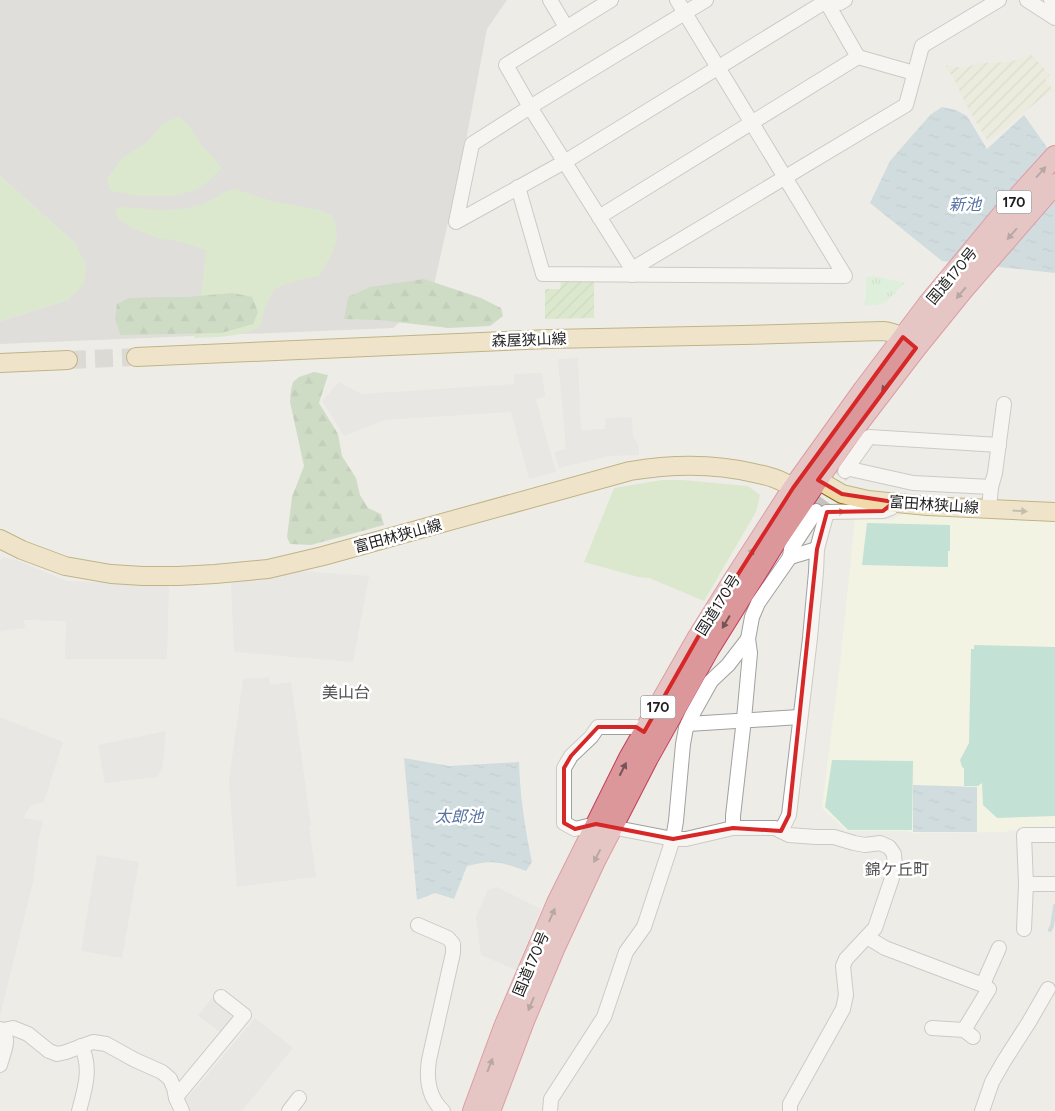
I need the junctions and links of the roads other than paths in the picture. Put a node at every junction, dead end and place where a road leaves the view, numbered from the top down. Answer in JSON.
{"nodes":[{"id":1,"x":550,"y":0,"type":"edge"},
{"id":2,"x":610,"y":0,"type":"edge"},
{"id":3,"x":677,"y":0,"type":"edge"},
{"id":4,"x":706,"y":0,"type":"edge"},
{"id":5,"x":845,"y":0,"type":"edge"},
{"id":6,"x":999,"y":0,"type":"edge"},
{"id":7,"x":1027,"y":0,"type":"edge"},
{"id":8,"x":1051,"y":0,"type":"edge"},
{"id":9,"x":827,"y":2,"type":"edge"},
{"id":10,"x":1055,"y":6,"type":"edge"},
{"id":11,"x":685,"y":13,"type":"junction"},
{"id":12,"x":1055,"y":18,"type":"edge"},
{"id":13,"x":566,"y":27,"type":"junction"},
{"id":14,"x":858,"y":57,"type":"junction"},
{"id":15,"x":718,"y":68,"type":"junction"},
{"id":16,"x":914,"y":73,"type":"junction"},
{"id":17,"x":530,"y":106,"type":"junction"},
{"id":18,"x":752,"y":123,"type":"junction"},
{"id":19,"x":1055,"y":156,"type":"edge"},
{"id":20,"x":565,"y":162,"type":"junction"},
{"id":21,"x":785,"y":177,"type":"junction"},
{"id":22,"x":1055,"y":184,"type":"edge"},
{"id":23,"x":518,"y":187,"type":"junction"},
{"id":24,"x":599,"y":217,"type":"junction"},
{"id":25,"x":984,"y":252,"type":"junction"},
{"id":26,"x":632,"y":272,"type":"junction"},
{"id":27,"x":910,"y":342,"type":"junction"},
{"id":28,"x":136,"y":356,"type":"tunnel mouth"},
{"id":29,"x":68,"y":360,"type":"tunnel mouth"},
{"id":30,"x":0,"y":362,"type":"edge"},
{"id":31,"x":1004,"y":404,"type":"dead end"},
{"id":32,"x":999,"y":445,"type":"junction"},
{"id":33,"x":818,"y":480,"type":"junction"},
{"id":34,"x":991,"y":487,"type":"junction"},
{"id":35,"x":793,"y":488,"type":"junction"},
{"id":36,"x":894,"y":502,"type":"junction"},
{"id":37,"x":989,"y":509,"type":"junction"},
{"id":38,"x":816,"y":512,"type":"tunnel mouth"},
{"id":39,"x":1055,"y":512,"type":"edge"},
{"id":40,"x":0,"y":538,"type":"edge"},
{"id":41,"x":817,"y":549,"type":"junction"},
{"id":42,"x":790,"y":557,"type":"junction"},
{"id":43,"x":748,"y":639,"type":"junction"},
{"id":44,"x":800,"y":717,"type":"junction"},
{"id":45,"x":744,"y":720,"type":"junction"},
{"id":46,"x":688,"y":724,"type":"junction"},
{"id":47,"x":644,"y":732,"type":"junction"},
{"id":48,"x":604,"y":826,"type":"junction"},
{"id":49,"x":733,"y":828,"type":"junction"},
{"id":50,"x":781,"y":831,"type":"junction"},
{"id":51,"x":1055,"y":835,"type":"edge"},
{"id":52,"x":673,"y":839,"type":"junction"},
{"id":53,"x":1026,"y":884,"type":"junction"},
{"id":54,"x":1055,"y":884,"type":"edge"},
{"id":55,"x":418,"y":926,"type":"dead end"},
{"id":56,"x":1024,"y":929,"type":"dead end"},
{"id":57,"x":866,"y":937,"type":"junction"},
{"id":58,"x":999,"y":948,"type":"dead end"},
{"id":59,"x":983,"y":986,"type":"junction"},
{"id":60,"x":1048,"y":989,"type":"dead end"},
{"id":61,"x":222,"y":997,"type":"dead end"},
{"id":62,"x":932,"y":1028,"type":"dead end"},
{"id":63,"x":2,"y":1030,"type":"edge"},
{"id":64,"x":81,"y":1046,"type":"junction"},
{"id":65,"x":0,"y":1065,"type":"edge"},
{"id":66,"x":176,"y":1097,"type":"junction"},
{"id":67,"x":298,"y":1098,"type":"dead end"},
{"id":68,"x":79,"y":1111,"type":"edge"},
{"id":69,"x":182,"y":1111,"type":"edge"},
{"id":70,"x":289,"y":1111,"type":"edge"},
{"id":71,"x":443,"y":1111,"type":"edge"},
{"id":72,"x":473,"y":1111,"type":"edge"},
{"id":73,"x":490,"y":1111,"type":"edge"},
{"id":74,"x":550,"y":1111,"type":"edge"},
{"id":75,"x":790,"y":1111,"type":"edge"},
{"id":76,"x":982,"y":1111,"type":"edge"}],
"edges":[{"from":1,"to":13,"type":"street"},
{"from":2,"to":13,"type":"street"},
{"from":3,"to":11,"type":"street"},
{"from":4,"to":11,"type":"street"},
{"from":5,"to":9,"type":"street"},
{"from":6,"to":16,"type":"street"},
{"from":7,"to":12,"type":"street"},
{"from":8,"to":10,"type":"street"},
{"from":9,"to":14,"type":"street"},
{"from":9,"to":15,"type":"street"},
{"from":11,"to":15,"type":"street"},
{"from":11,"to":17,"type":"street"},
{"from":13,"to":17,"type":"street"},
{"from":14,"to":16,"type":"street"},
{"from":14,"to":18,"type":"street"},
{"from":15,"to":18,"type":"street"},
{"from":15,"to":20,"type":"street"},
{"from":16,"to":21,"type":"street"},
{"from":17,"to":20,"type":"street"},
{"from":17,"to":23,"type":"street"},
{"from":18,"to":21,"type":"street"},
{"from":18,"to":24,"type":"street"},
{"from":25,"to":19,"type":"highway","name":"国道170号","number":"170","one_way":true},
{"from":20,"to":23,"type":"street"},
{"from":20,"to":24,"type":"street"},
{"from":21,"to":26,"type":"street"},
{"from":21,"to":26,"type":"street"},
{"from":22,"to":25,"type":"highway","name":"国道170号","number":"170","one_way":true},
{"from":23,"to":26,"type":"street"},
{"from":24,"to":26,"type":"street"},
{"from":25,"to":27,"type":"highway","name":"国道170号","number":"170"},
{"from":27,"to":28,"type":"main road","name":"森屋狭山線"},
{"from":27,"to":33,"type":"highway","name":"国道170号","number":"170","one_way":true},
{"from":27,"to":35,"type":"highway","name":"国道170号","number":"170"},
{"from":29,"to":30,"type":"main road"},
{"from":31,"to":32,"type":"street"},
{"from":32,"to":34,"type":"street"},
{"from":32,"to":34,"type":"street"},
{"from":33,"to":36,"type":"main road","name":"富田林狭山線"},
{"from":33,"to":48,"type":"highway","name":"国道170号","number":"170","one_way":true},
{"from":34,"to":37,"type":"street"},
{"from":35,"to":40,"type":"main road","name":"富田林狭山線"},
{"from":47,"to":35,"type":"highway","name":"国道170号","number":"170","one_way":true},
{"from":36,"to":37,"type":"main road","name":"富田林狭山線"},
{"from":41,"to":36,"type":"street","one_way":true},
{"from":37,"to":39,"type":"main road","name":"富田林狭山線","one_way":true},
{"from":38,"to":42,"type":"street"},
{"from":41,"to":42,"type":"street"},
{"from":41,"to":44,"type":"street"},
{"from":42,"to":43,"type":"street"},
{"from":43,"to":45,"type":"street"},
{"from":43,"to":46,"type":"street"},
{"from":44,"to":45,"type":"street"},
{"from":44,"to":50,"type":"street"},
{"from":45,"to":46,"type":"street"},
{"from":45,"to":49,"type":"street"},
{"from":46,"to":52,"type":"street"},
{"from":48,"to":47,"type":"highway","name":"国道170号","number":"170","one_way":true},
{"from":47,"to":48,"type":"street"},
{"from":48,"to":52,"type":"street"},
{"from":72,"to":48,"type":"highway","name":"国道170号","number":"170","one_way":true},
{"from":48,"to":73,"type":"highway","name":"国道170号","number":"170","one_way":true},
{"from":49,"to":50,"type":"street"},
{"from":49,"to":52,"type":"street"},
{"from":50,"to":57,"type":"street"},
{"from":51,"to":53,"type":"street"},
{"from":52,"to":74,"type":"street"},
{"from":53,"to":54,"type":"street"},
{"from":53,"to":56,"type":"street"},
{"from":55,"to":71,"type":"street"},
{"from":57,"to":59,"type":"street"},
{"from":57,"to":75,"type":"street"},
{"from":58,"to":59,"type":"street"},
{"from":59,"to":62,"type":"street"},
{"from":60,"to":76,"type":"street"},
{"from":61,"to":66,"type":"street"},
{"from":63,"to":64,"type":"street"},
{"from":63,"to":65,"type":"street"},
{"from":64,"to":66,"type":"street"},
{"from":64,"to":68,"type":"street"},
{"from":66,"to":69,"type":"street"},
{"from":67,"to":70,"type":"street"}]}
